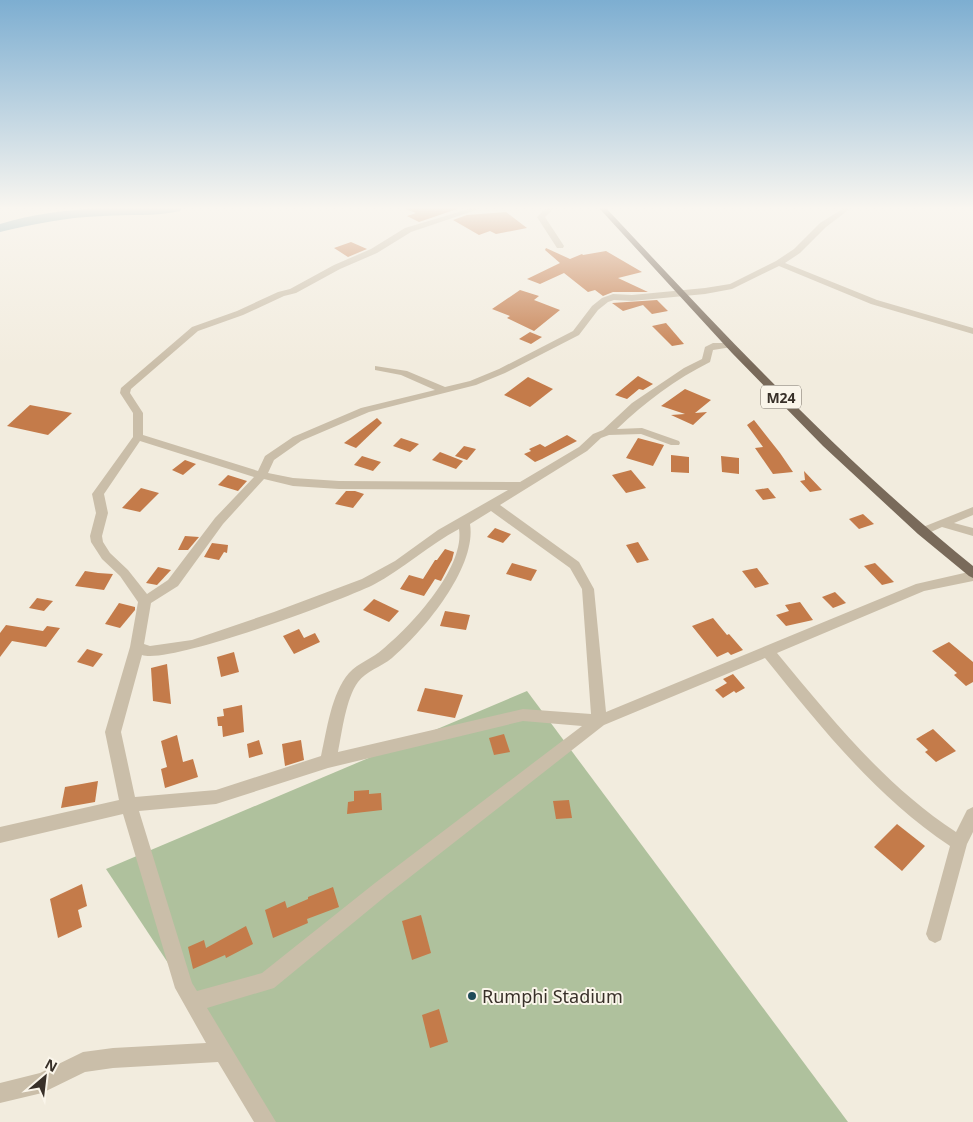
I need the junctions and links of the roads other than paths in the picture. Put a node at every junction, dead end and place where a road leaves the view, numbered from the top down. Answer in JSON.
{"nodes":[{"id":1,"x":352,"y":260,"type":"edge"},
{"id":2,"x":650,"y":260,"type":"edge"},
{"id":3,"x":783,"y":260,"type":"edge"},
{"id":4,"x":779,"y":263,"type":"junction"},
{"id":5,"x":680,"y":293,"type":"junction"},
{"id":6,"x":973,"y":331,"type":"edge"},
{"id":7,"x":730,"y":345,"type":"junction"},
{"id":8,"x":378,"y":368,"type":"dead end"},
{"id":9,"x":444,"y":390,"type":"junction"},
{"id":10,"x":607,"y":432,"type":"junction"},
{"id":11,"x":138,"y":437,"type":"junction"},
{"id":12,"x":675,"y":444,"type":"dead end"},
{"id":13,"x":262,"y":476,"type":"junction"},
{"id":14,"x":523,"y":486,"type":"junction"},
{"id":15,"x":491,"y":505,"type":"junction"},
{"id":16,"x":973,"y":510,"type":"edge"},
{"id":17,"x":464,"y":522,"type":"junction"},
{"id":18,"x":940,"y":522,"type":"junction"},
{"id":19,"x":922,"y":532,"type":"junction"},
{"id":20,"x":973,"y":532,"type":"edge"},
{"id":21,"x":973,"y":574,"type":"edge"},
{"id":22,"x":145,"y":601,"type":"junction"},
{"id":23,"x":137,"y":647,"type":"junction"},
{"id":24,"x":768,"y":652,"type":"junction"},
{"id":25,"x":599,"y":721,"type":"junction"},
{"id":26,"x":328,"y":761,"type":"junction"},
{"id":27,"x":129,"y":805,"type":"junction"},
{"id":28,"x":973,"y":815,"type":"edge"},
{"id":29,"x":0,"y":835,"type":"edge"},
{"id":30,"x":959,"y":844,"type":"junction"},
{"id":31,"x":936,"y":934,"type":"dead end"},
{"id":32,"x":192,"y":1002,"type":"junction"},
{"id":33,"x":223,"y":1052,"type":"junction"},
{"id":34,"x":0,"y":1092,"type":"edge"},
{"id":35,"x":266,"y":1122,"type":"edge"}],
"edges":[{"from":1,"to":11,"type":"street"},
{"from":2,"to":5,"type":"main road","number":"M24"},
{"from":3,"to":4,"type":"street"},
{"from":4,"to":5,"type":"street"},
{"from":4,"to":6,"type":"street"},
{"from":5,"to":7,"type":"main road","number":"M24"},
{"from":5,"to":9,"type":"street"},
{"from":7,"to":10,"type":"street"},
{"from":7,"to":19,"type":"main road","number":"M24"},
{"from":8,"to":9,"type":"street"},
{"from":9,"to":13,"type":"street"},
{"from":10,"to":12,"type":"street"},
{"from":10,"to":14,"type":"street"},
{"from":11,"to":13,"type":"street"},
{"from":11,"to":22,"type":"street"},
{"from":13,"to":14,"type":"street"},
{"from":13,"to":22,"type":"street"},
{"from":14,"to":15,"type":"street"},
{"from":15,"to":17,"type":"street"},
{"from":15,"to":25,"type":"street"},
{"from":16,"to":18,"type":"street"},
{"from":17,"to":23,"type":"street"},
{"from":17,"to":26,"type":"street"},
{"from":18,"to":19,"type":"street"},
{"from":18,"to":20,"type":"street"},
{"from":19,"to":21,"type":"main road","number":"M24"},
{"from":21,"to":24,"type":"street"},
{"from":22,"to":23,"type":"street"},
{"from":23,"to":27,"type":"street"},
{"from":24,"to":25,"type":"street"},
{"from":24,"to":30,"type":"street"},
{"from":25,"to":26,"type":"street"},
{"from":25,"to":32,"type":"street"},
{"from":26,"to":27,"type":"street"},
{"from":27,"to":29,"type":"street"},
{"from":27,"to":32,"type":"street"},
{"from":28,"to":30,"type":"street"},
{"from":30,"to":31,"type":"street"},
{"from":32,"to":33,"type":"street"},
{"from":33,"to":34,"type":"street"},
{"from":33,"to":35,"type":"street"}]}
